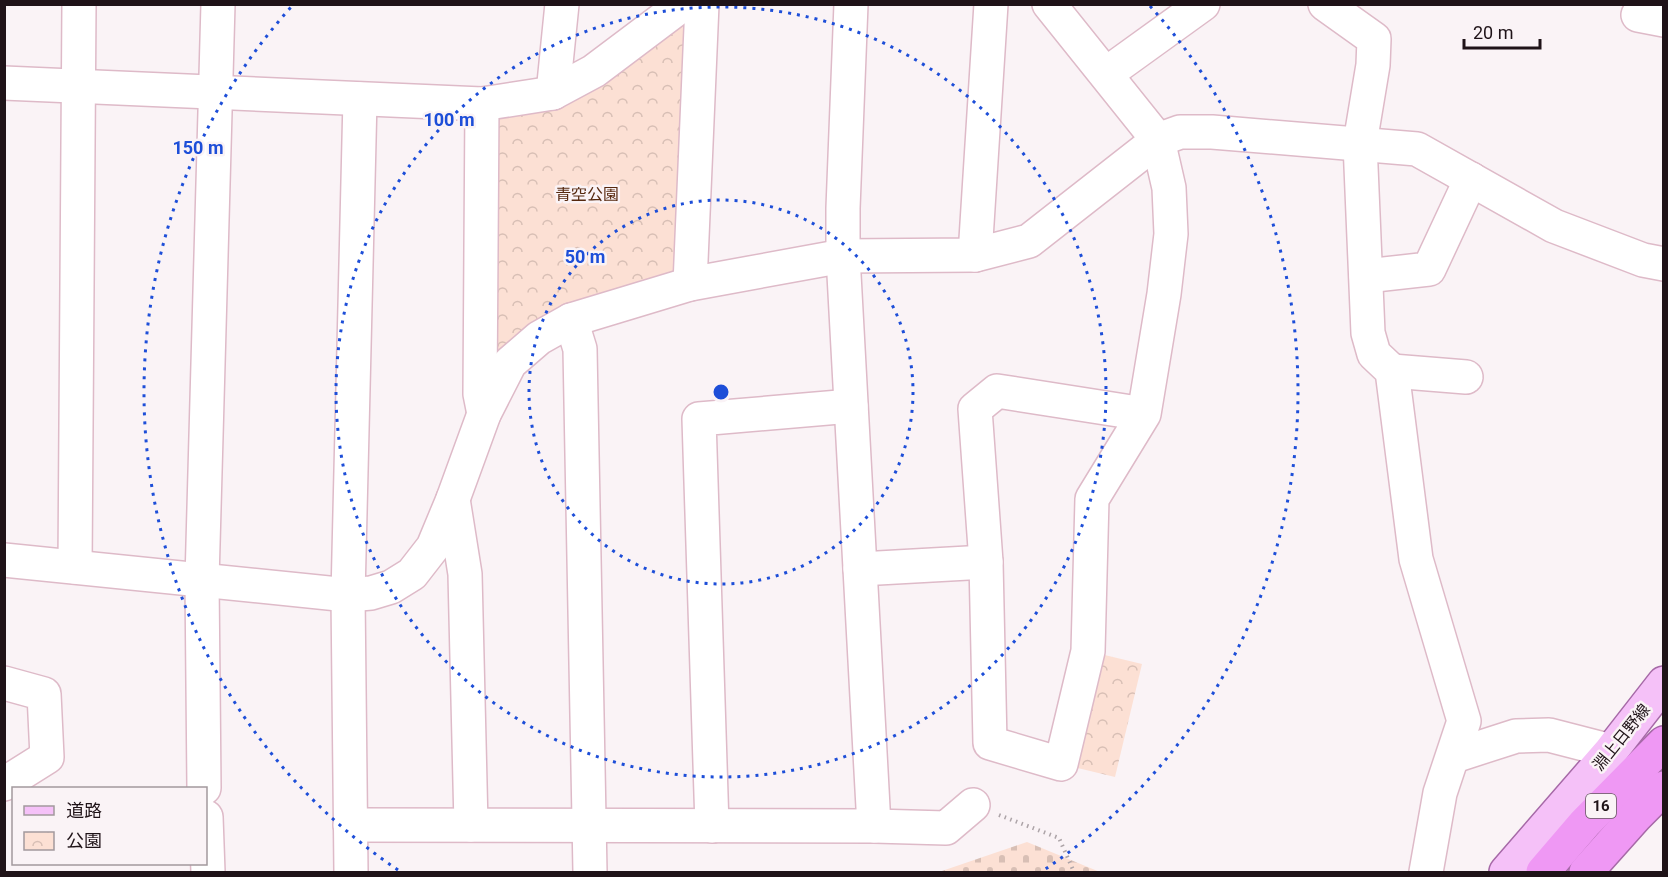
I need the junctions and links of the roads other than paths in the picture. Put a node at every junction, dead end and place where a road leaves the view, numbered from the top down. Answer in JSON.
{"nodes":[{"id":1,"x":79,"y":4,"type":"edge"},
{"id":2,"x":218,"y":4,"type":"edge"},
{"id":3,"x":562,"y":4,"type":"edge"},
{"id":4,"x":683,"y":4,"type":"edge"},
{"id":5,"x":702,"y":4,"type":"edge"},
{"id":6,"x":851,"y":4,"type":"edge"},
{"id":7,"x":991,"y":4,"type":"edge"},
{"id":8,"x":1049,"y":4,"type":"edge"},
{"id":9,"x":1203,"y":4,"type":"edge"},
{"id":10,"x":1325,"y":4,"type":"edge"},
{"id":11,"x":1106,"y":74,"type":"junction"},
{"id":12,"x":4,"y":83,"type":"edge"},
{"id":13,"x":78,"y":87,"type":"junction"},
{"id":14,"x":216,"y":92,"type":"junction"},
{"id":15,"x":553,"y":93,"type":"junction"},
{"id":16,"x":360,"y":99,"type":"junction"},
{"id":17,"x":482,"y":104,"type":"junction"},
{"id":18,"x":1158,"y":140,"type":"junction"},
{"id":19,"x":1360,"y":143,"type":"junction"},
{"id":20,"x":1471,"y":179,"type":"junction"},
{"id":21,"x":975,"y":255,"type":"junction"},
{"id":22,"x":843,"y":256,"type":"junction"},
{"id":23,"x":1664,"y":264,"type":"edge"},
{"id":24,"x":1366,"y":276,"type":"junction"},
{"id":25,"x":690,"y":284,"type":"junction"},
{"id":26,"x":571,"y":320,"type":"junction"},
{"id":27,"x":1392,"y":371,"type":"junction"},
{"id":28,"x":1466,"y":377,"type":"dead end"},
{"id":29,"x":850,"y":406,"type":"junction"},
{"id":30,"x":484,"y":414,"type":"junction"},
{"id":31,"x":1144,"y":414,"type":"junction"},
{"id":32,"x":453,"y":499,"type":"junction"},
{"id":33,"x":4,"y":560,"type":"edge"},
{"id":34,"x":986,"y":562,"type":"junction"},
{"id":35,"x":75,"y":567,"type":"junction"},
{"id":36,"x":860,"y":569,"type":"junction"},
{"id":37,"x":202,"y":580,"type":"junction"},
{"id":38,"x":348,"y":595,"type":"junction"},
{"id":39,"x":4,"y":683,"type":"edge"},
{"id":40,"x":1663,"y":683,"type":"edge"},
{"id":41,"x":1664,"y":743,"type":"edge"},
{"id":42,"x":1611,"y":751,"type":"junction"},
{"id":43,"x":1454,"y":756,"type":"junction"},
{"id":44,"x":4,"y":784,"type":"edge"},
{"id":45,"x":204,"y":787,"type":"edge"},
{"id":46,"x":1664,"y":788,"type":"edge"},
{"id":47,"x":973,"y":805,"type":"road end"},
{"id":48,"x":350,"y":825,"type":"junction"},
{"id":49,"x":471,"y":825,"type":"junction"},
{"id":50,"x":590,"y":826,"type":"junction"},
{"id":51,"x":712,"y":826,"type":"junction"},
{"id":52,"x":874,"y":826,"type":"junction"},
{"id":53,"x":207,"y":845,"type":"edge"},
{"id":54,"x":208,"y":873,"type":"edge"},
{"id":55,"x":351,"y":873,"type":"edge"},
{"id":56,"x":590,"y":873,"type":"edge"},
{"id":57,"x":1426,"y":873,"type":"edge"},
{"id":58,"x":1506,"y":873,"type":"edge"},
{"id":59,"x":1544,"y":873,"type":"edge"},
{"id":60,"x":1586,"y":873,"type":"edge"}],
"edges":[{"from":1,"to":13,"type":"street"},
{"from":2,"to":14,"type":"street"},
{"from":3,"to":15,"type":"street"},
{"from":4,"to":15,"type":"street"},
{"from":5,"to":25,"type":"street"},
{"from":6,"to":22,"type":"street"},
{"from":7,"to":21,"type":"street"},
{"from":8,"to":11,"type":"street"},
{"from":9,"to":11,"type":"street"},
{"from":10,"to":19,"type":"street"},
{"from":11,"to":18,"type":"street"},
{"from":12,"to":13,"type":"street"},
{"from":13,"to":14,"type":"street"},
{"from":13,"to":35,"type":"street"},
{"from":14,"to":16,"type":"street"},
{"from":14,"to":37,"type":"street"},
{"from":15,"to":17,"type":"street"},
{"from":16,"to":17,"type":"street"},
{"from":16,"to":38,"type":"street"},
{"from":17,"to":30,"type":"street"},
{"from":18,"to":19,"type":"street"},
{"from":18,"to":21,"type":"street"},
{"from":18,"to":31,"type":"street"},
{"from":19,"to":20,"type":"street"},
{"from":19,"to":24,"type":"street"},
{"from":20,"to":23,"type":"street"},
{"from":20,"to":24,"type":"street"},
{"from":21,"to":22,"type":"street"},
{"from":22,"to":25,"type":"street"},
{"from":22,"to":29,"type":"street"},
{"from":24,"to":27,"type":"street"},
{"from":25,"to":26,"type":"street"},
{"from":26,"to":30,"type":"street"},
{"from":26,"to":50,"type":"street"},
{"from":27,"to":28,"type":"street"},
{"from":27,"to":43,"type":"street"},
{"from":29,"to":36,"type":"street"},
{"from":29,"to":51,"type":"street"},
{"from":30,"to":32,"type":"street"},
{"from":31,"to":34,"type":"street"},
{"from":31,"to":34,"type":"street"},
{"from":32,"to":38,"type":"street"},
{"from":32,"to":49,"type":"street"},
{"from":33,"to":35,"type":"street"},
{"from":34,"to":36,"type":"street"},
{"from":35,"to":37,"type":"street"},
{"from":36,"to":52,"type":"street"},
{"from":37,"to":38,"type":"street"},
{"from":37,"to":45,"type":"street"},
{"from":38,"to":48,"type":"street"},
{"from":39,"to":44,"type":"street"},
{"from":40,"to":42,"type":"main road","name":"淵上日野線"},
{"from":41,"to":59,"type":"highway","number":"16"},
{"from":42,"to":43,"type":"street"},
{"from":42,"to":58,"type":"main road","name":"淵上日野線"},
{"from":43,"to":57,"type":"street"},
{"from":46,"to":60,"type":"highway","number":"16"},
{"from":47,"to":52,"type":"street"},
{"from":48,"to":49,"type":"street"},
{"from":48,"to":55,"type":"street"},
{"from":49,"to":50,"type":"street"},
{"from":50,"to":51,"type":"street"},
{"from":50,"to":56,"type":"street"},
{"from":51,"to":52,"type":"street"},
{"from":53,"to":54,"type":"street"}]}
